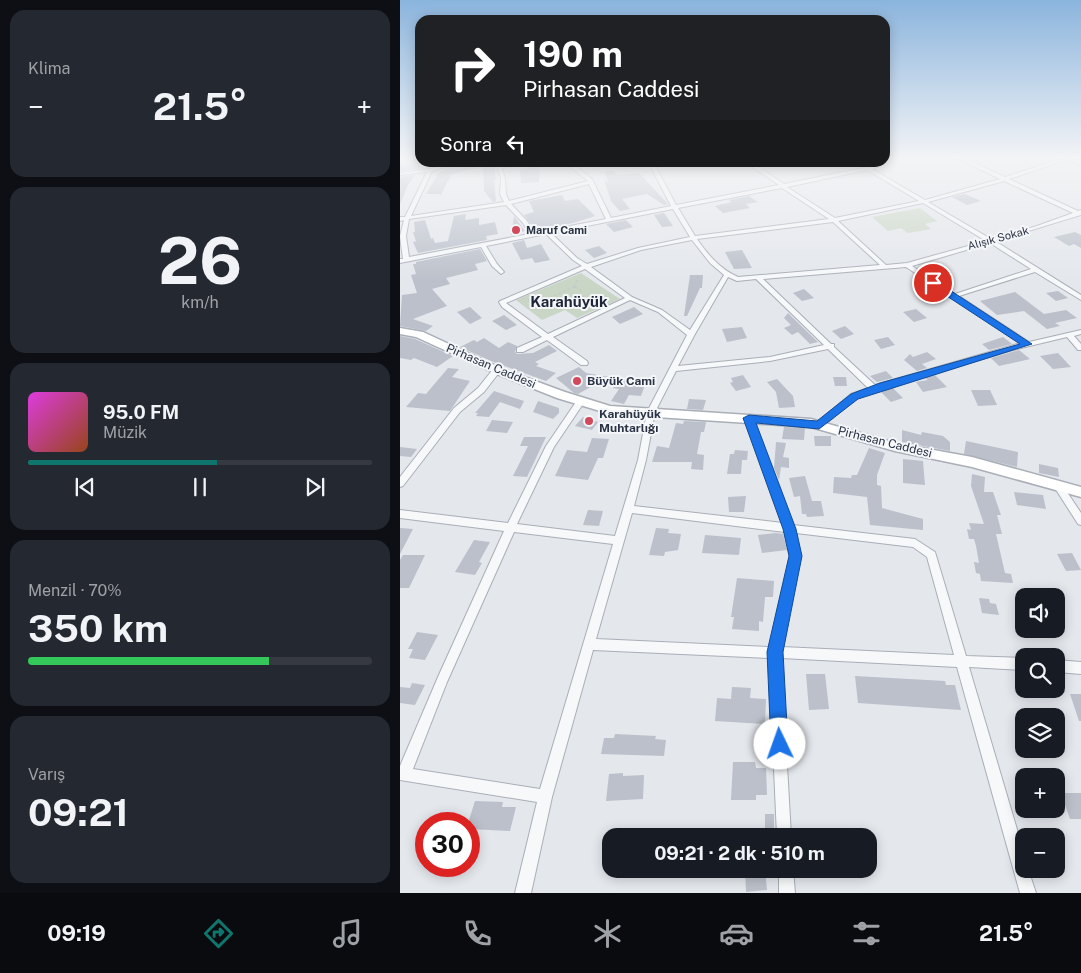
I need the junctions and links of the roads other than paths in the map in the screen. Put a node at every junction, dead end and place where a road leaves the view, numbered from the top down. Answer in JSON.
{"nodes":[{"id":1,"x":414,"y":199,"type":"edge"},
{"id":2,"x":506,"y":199,"type":"edge"},
{"id":3,"x":525,"y":199,"type":"edge"},
{"id":4,"x":599,"y":199,"type":"edge"},
{"id":5,"x":670,"y":199,"type":"edge"},
{"id":6,"x":714,"y":199,"type":"edge"},
{"id":7,"x":803,"y":199,"type":"edge"},
{"id":8,"x":918,"y":199,"type":"edge"},
{"id":9,"x":939,"y":199,"type":"edge"},
{"id":10,"x":1046,"y":199,"type":"edge"},
{"id":11,"x":508,"y":203,"type":"junction"},
{"id":12,"x":925,"y":203,"type":"junction"},
{"id":13,"x":674,"y":206,"type":"junction"},
{"id":14,"x":1080,"y":213,"type":"edge"},
{"id":15,"x":403,"y":218,"type":"edge"},
{"id":16,"x":609,"y":220,"type":"junction"},
{"id":17,"x":834,"y":220,"type":"junction"},
{"id":18,"x":548,"y":233,"type":"junction"},
{"id":19,"x":533,"y":236,"type":"junction"},
{"id":20,"x":693,"y":238,"type":"junction"},
{"id":21,"x":989,"y":240,"type":"junction"},
{"id":22,"x":483,"y":246,"type":"junction"},
{"id":23,"x":403,"y":261,"type":"edge"},
{"id":24,"x":915,"y":261,"type":"joint"},
{"id":25,"x":907,"y":265,"type":"junction"},
{"id":26,"x":590,"y":267,"type":"junction"},
{"id":27,"x":885,"y":267,"type":"junction"},
{"id":28,"x":1037,"y":269,"type":"junction"},
{"id":29,"x":501,"y":272,"type":"dead end"},
{"id":30,"x":726,"y":276,"type":"junction"},
{"id":31,"x":757,"y":277,"type":"junction"},
{"id":32,"x":954,"y":296,"type":"junction"},
{"id":33,"x":630,"y":298,"type":"junction"},
{"id":34,"x":1081,"y":298,"type":"edge"},
{"id":35,"x":400,"y":331,"type":"edge"},
{"id":36,"x":1081,"y":332,"type":"edge"},
{"id":37,"x":691,"y":334,"type":"junction"},
{"id":38,"x":1069,"y":335,"type":"junction"},
{"id":39,"x":545,"y":336,"type":"junction"},
{"id":40,"x":1028,"y":344,"type":"junction"},
{"id":41,"x":830,"y":346,"type":"junction"},
{"id":42,"x":1081,"y":348,"type":"edge"},
{"id":43,"x":520,"y":350,"type":"dead end"},
{"id":44,"x":584,"y":363,"type":"dead end"},
{"id":45,"x":673,"y":369,"type":"junction"},
{"id":46,"x":497,"y":370,"type":"junction"},
{"id":47,"x":874,"y":389,"type":"junction"},
{"id":48,"x":581,"y":401,"type":"junction"},
{"id":49,"x":651,"y":412,"type":"junction"},
{"id":50,"x":749,"y":418,"type":"junction"},
{"id":51,"x":819,"y":425,"type":"junction"},
{"id":52,"x":400,"y":484,"type":"edge"},
{"id":53,"x":1058,"y":485,"type":"junction"},
{"id":54,"x":1081,"y":492,"type":"edge"},
{"id":55,"x":629,"y":509,"type":"junction"},
{"id":56,"x":400,"y":514,"type":"edge"},
{"id":57,"x":1081,"y":521,"type":"edge"},
{"id":58,"x":510,"y":529,"type":"junction"},
{"id":59,"x":790,"y":529,"type":"junction"},
{"id":60,"x":619,"y":541,"type":"junction"},
{"id":61,"x":589,"y":644,"type":"junction"},
{"id":62,"x":775,"y":652,"type":"junction"},
{"id":63,"x":962,"y":660,"type":"junction"},
{"id":64,"x":1015,"y":663,"type":"edge"},
{"id":65,"x":1065,"y":667,"type":"edge"},
{"id":66,"x":1081,"y":668,"type":"edge"},
{"id":67,"x":402,"y":773,"type":"edge"},
{"id":68,"x":545,"y":797,"type":"junction"},
{"id":69,"x":784,"y":828,"type":"edge"},
{"id":70,"x":786,"y":878,"type":"edge"},
{"id":71,"x":523,"y":893,"type":"edge"},
{"id":72,"x":787,"y":893,"type":"edge"},
{"id":73,"x":1028,"y":893,"type":"edge"}],
"edges":[{"from":1,"to":15,"type":"street"},
{"from":2,"to":11,"type":"street"},
{"from":3,"to":11,"type":"street"},
{"from":4,"to":16,"type":"street"},
{"from":5,"to":13,"type":"street"},
{"from":6,"to":13,"type":"street"},
{"from":7,"to":17,"type":"street"},
{"from":8,"to":12,"type":"street"},
{"from":9,"to":12,"type":"street"},
{"from":10,"to":14,"type":"street"},
{"from":11,"to":15,"type":"street"},
{"from":11,"to":19,"type":"street"},
{"from":12,"to":17,"type":"street"},
{"from":12,"to":21,"type":"street"},
{"from":13,"to":16,"type":"street"},
{"from":13,"to":20,"type":"street"},
{"from":14,"to":21,"type":"street","name":"Alışık Sokak"},
{"from":15,"to":23,"type":"street"},
{"from":16,"to":18,"type":"street"},
{"from":17,"to":20,"type":"street"},
{"from":17,"to":27,"type":"street"},
{"from":18,"to":19,"type":"street"},
{"from":18,"to":26,"type":"street"},
{"from":19,"to":22,"type":"street"},
{"from":20,"to":26,"type":"street"},
{"from":20,"to":30,"type":"street"},
{"from":21,"to":24,"type":"street","name":"Alışık Sokak"},
{"from":21,"to":28,"type":"street"},
{"from":22,"to":23,"type":"street"},
{"from":22,"to":29,"type":"street"},
{"from":24,"to":25,"type":"street"},
{"from":25,"to":27,"type":"street"},
{"from":25,"to":32,"type":"street"},
{"from":26,"to":33,"type":"street"},
{"from":26,"to":39,"type":"street"},
{"from":27,"to":31,"type":"street"},
{"from":28,"to":32,"type":"street"},
{"from":28,"to":34,"type":"street"},
{"from":30,"to":31,"type":"street"},
{"from":30,"to":37,"type":"street"},
{"from":31,"to":41,"type":"street"},
{"from":32,"to":40,"type":"street"},
{"from":33,"to":37,"type":"street"},
{"from":33,"to":39,"type":"street"},
{"from":35,"to":46,"type":"street","name":"Pirhasan Caddesi"},
{"from":36,"to":38,"type":"street"},
{"from":37,"to":45,"type":"street"},
{"from":38,"to":40,"type":"street"},
{"from":38,"to":42,"type":"street"},
{"from":39,"to":43,"type":"street"},
{"from":39,"to":44,"type":"street"},
{"from":40,"to":47,"type":"street"},
{"from":41,"to":45,"type":"street"},
{"from":41,"to":47,"type":"street"},
{"from":45,"to":49,"type":"street"},
{"from":46,"to":48,"type":"street","name":"Pirhasan Caddesi"},
{"from":46,"to":52,"type":"street"},
{"from":47,"to":51,"type":"street"},
{"from":48,"to":49,"type":"street","name":"Pirhasan Caddesi"},
{"from":48,"to":58,"type":"street"},
{"from":49,"to":50,"type":"street","name":"Pirhasan Caddesi"},
{"from":49,"to":55,"type":"street"},
{"from":50,"to":51,"type":"street","name":"Pirhasan Caddesi"},
{"from":50,"to":59,"type":"street"},
{"from":51,"to":53,"type":"street","name":"Pirhasan Caddesi"},
{"from":53,"to":54,"type":"street","name":"Pirhasan Caddesi"},
{"from":53,"to":57,"type":"street"},
{"from":55,"to":59,"type":"street"},
{"from":55,"to":60,"type":"street"},
{"from":56,"to":58,"type":"street"},
{"from":58,"to":60,"type":"street"},
{"from":58,"to":67,"type":"street"},
{"from":59,"to":62,"type":"street"},
{"from":59,"to":63,"type":"street"},
{"from":60,"to":61,"type":"street"},
{"from":61,"to":62,"type":"street"},
{"from":61,"to":68,"type":"street"},
{"from":62,"to":63,"type":"street"},
{"from":62,"to":69,"type":"street"},
{"from":63,"to":64,"type":"street"},
{"from":63,"to":73,"type":"street"},
{"from":65,"to":66,"type":"street"},
{"from":67,"to":68,"type":"street"},
{"from":68,"to":71,"type":"street"},
{"from":70,"to":72,"type":"street"}]}
